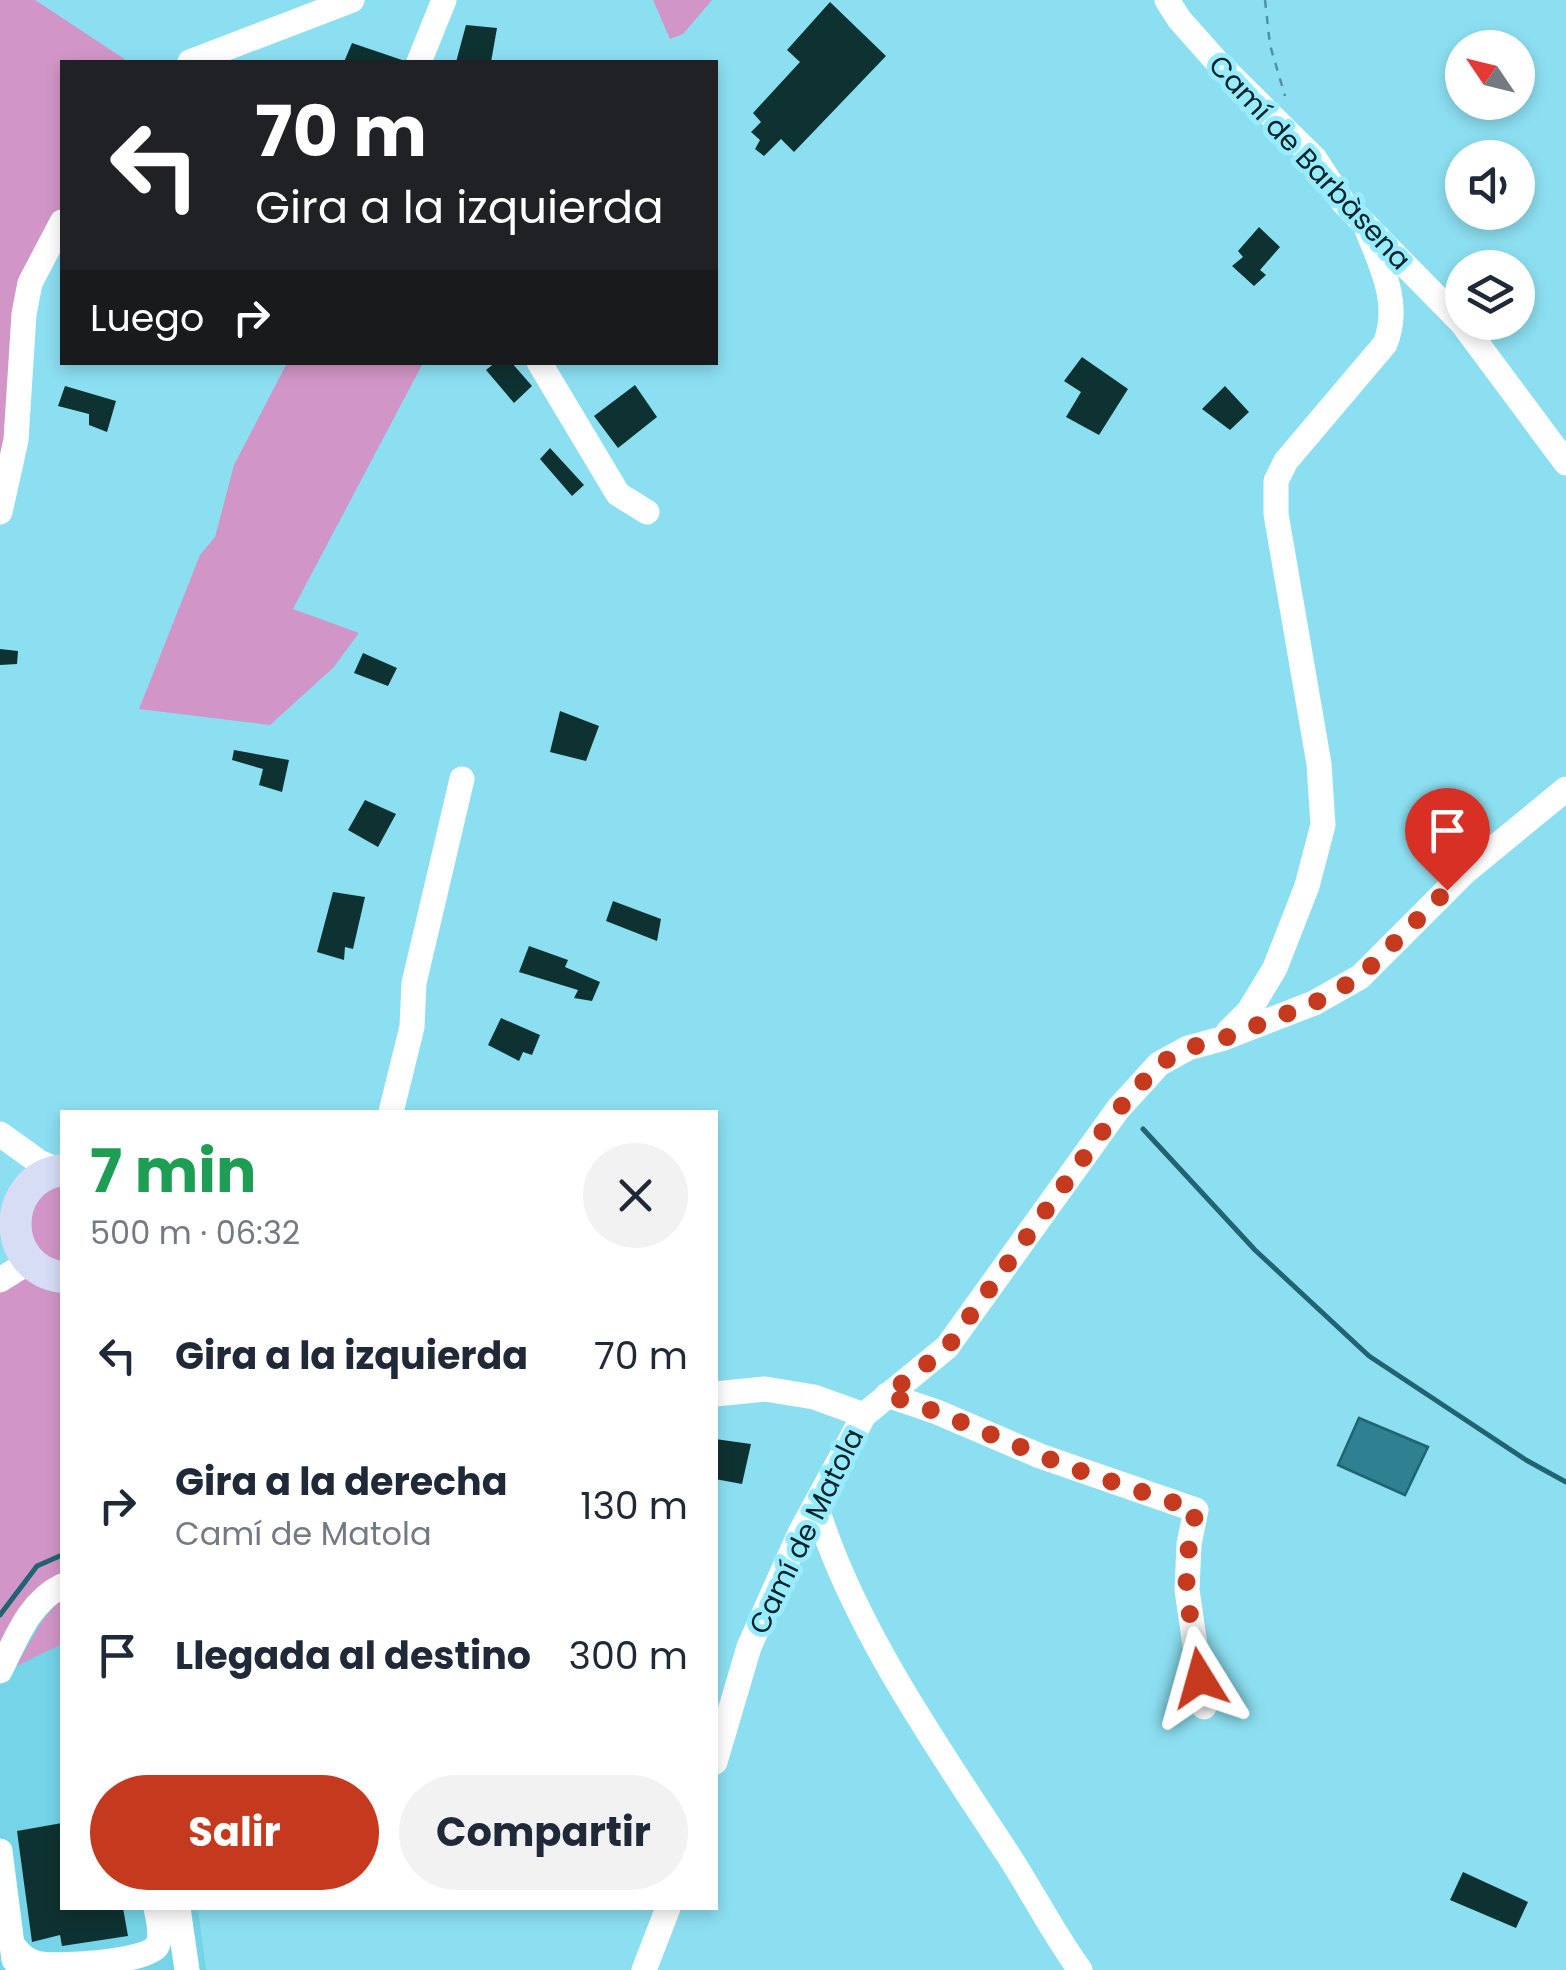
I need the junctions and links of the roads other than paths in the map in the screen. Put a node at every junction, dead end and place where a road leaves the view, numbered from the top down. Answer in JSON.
{"nodes":[{"id":1,"x":352,"y":0,"type":"edge"},
{"id":2,"x":444,"y":0,"type":"edge"},
{"id":3,"x":1167,"y":0,"type":"edge"},
{"id":4,"x":225,"y":55,"type":"edge"},
{"id":5,"x":200,"y":60,"type":"edge"},
{"id":6,"x":420,"y":60,"type":"edge"},
{"id":7,"x":1364,"y":224,"type":"junction"},
{"id":8,"x":60,"y":226,"type":"edge"},
{"id":9,"x":542,"y":365,"type":"edge"},
{"id":10,"x":1566,"y":463,"type":"edge"},
{"id":11,"x":0,"y":512,"type":"edge"},
{"id":12,"x":646,"y":512,"type":"dead end"},
{"id":13,"x":462,"y":779,"type":"dead end"},
{"id":14,"x":1566,"y":790,"type":"edge"},
{"id":15,"x":1222,"y":1039,"type":"junction"},
{"id":16,"x":391,"y":1110,"type":"edge"},
{"id":17,"x":0,"y":1134,"type":"edge"},
{"id":18,"x":0,"y":1150,"type":"edge"},
{"id":19,"x":60,"y":1171,"type":"edge"},
{"id":20,"x":60,"y":1171,"type":"edge"},
{"id":21,"x":10,"y":1206,"type":"edge"},
{"id":22,"x":29,"y":1262,"type":"junction"},
{"id":23,"x":60,"y":1276,"type":"edge"},
{"id":24,"x":0,"y":1280,"type":"edge"},
{"id":25,"x":718,"y":1394,"type":"edge"},
{"id":26,"x":887,"y":1395,"type":"junction"},
{"id":27,"x":864,"y":1414,"type":"junction"},
{"id":28,"x":816,"y":1504,"type":"junction"},
{"id":29,"x":60,"y":1587,"type":"edge"},
{"id":30,"x":0,"y":1670,"type":"edge"},
{"id":31,"x":1204,"y":1707,"type":"dead end"},
{"id":32,"x":718,"y":1752,"type":"edge"},
{"id":33,"x":0,"y":1851,"type":"edge"},
{"id":34,"x":145,"y":1910,"type":"edge"},
{"id":35,"x":156,"y":1910,"type":"edge"},
{"id":36,"x":667,"y":1910,"type":"edge"},
{"id":37,"x":180,"y":1920,"type":"edge"},
{"id":38,"x":14,"y":1957,"type":"edge"},
{"id":39,"x":159,"y":1961,"type":"edge"},
{"id":40,"x":187,"y":1970,"type":"edge"},
{"id":41,"x":644,"y":1970,"type":"edge"},
{"id":42,"x":1080,"y":1970,"type":"edge"}],
"edges":[{"from":1,"to":4,"type":"street"},
{"from":2,"to":6,"type":"street"},
{"from":3,"to":7,"type":"street","name":"Camí de Barbàsena"},
{"from":4,"to":5,"type":"street"},
{"from":7,"to":10,"type":"street","name":"Camí de Barbàsena"},
{"from":7,"to":15,"type":"street"},
{"from":8,"to":11,"type":"street"},
{"from":9,"to":12,"type":"street"},
{"from":13,"to":16,"type":"street"},
{"from":14,"to":15,"type":"street","name":"Camí de Matola"},
{"from":15,"to":26,"type":"street","name":"Camí de Matola"},
{"from":17,"to":19,"type":"street"},
{"from":18,"to":21,"type":"street"},
{"from":20,"to":21,"type":"main road"},
{"from":21,"to":22,"type":"main road"},
{"from":22,"to":23,"type":"main road"},
{"from":22,"to":24,"type":"street"},
{"from":25,"to":27,"type":"street"},
{"from":26,"to":27,"type":"street","name":"Camí de Matola"},
{"from":26,"to":31,"type":"street"},
{"from":27,"to":28,"type":"street","name":"Camí de Matola"},
{"from":28,"to":32,"type":"street","name":"Camí de Matola"},
{"from":28,"to":42,"type":"street"},
{"from":29,"to":30,"type":"street"},
{"from":33,"to":38,"type":"street"},
{"from":34,"to":39,"type":"street"},
{"from":35,"to":39,"type":"street"},
{"from":36,"to":41,"type":"street"},
{"from":37,"to":39,"type":"street"},
{"from":37,"to":40,"type":"street"},
{"from":38,"to":39,"type":"street"}]}
